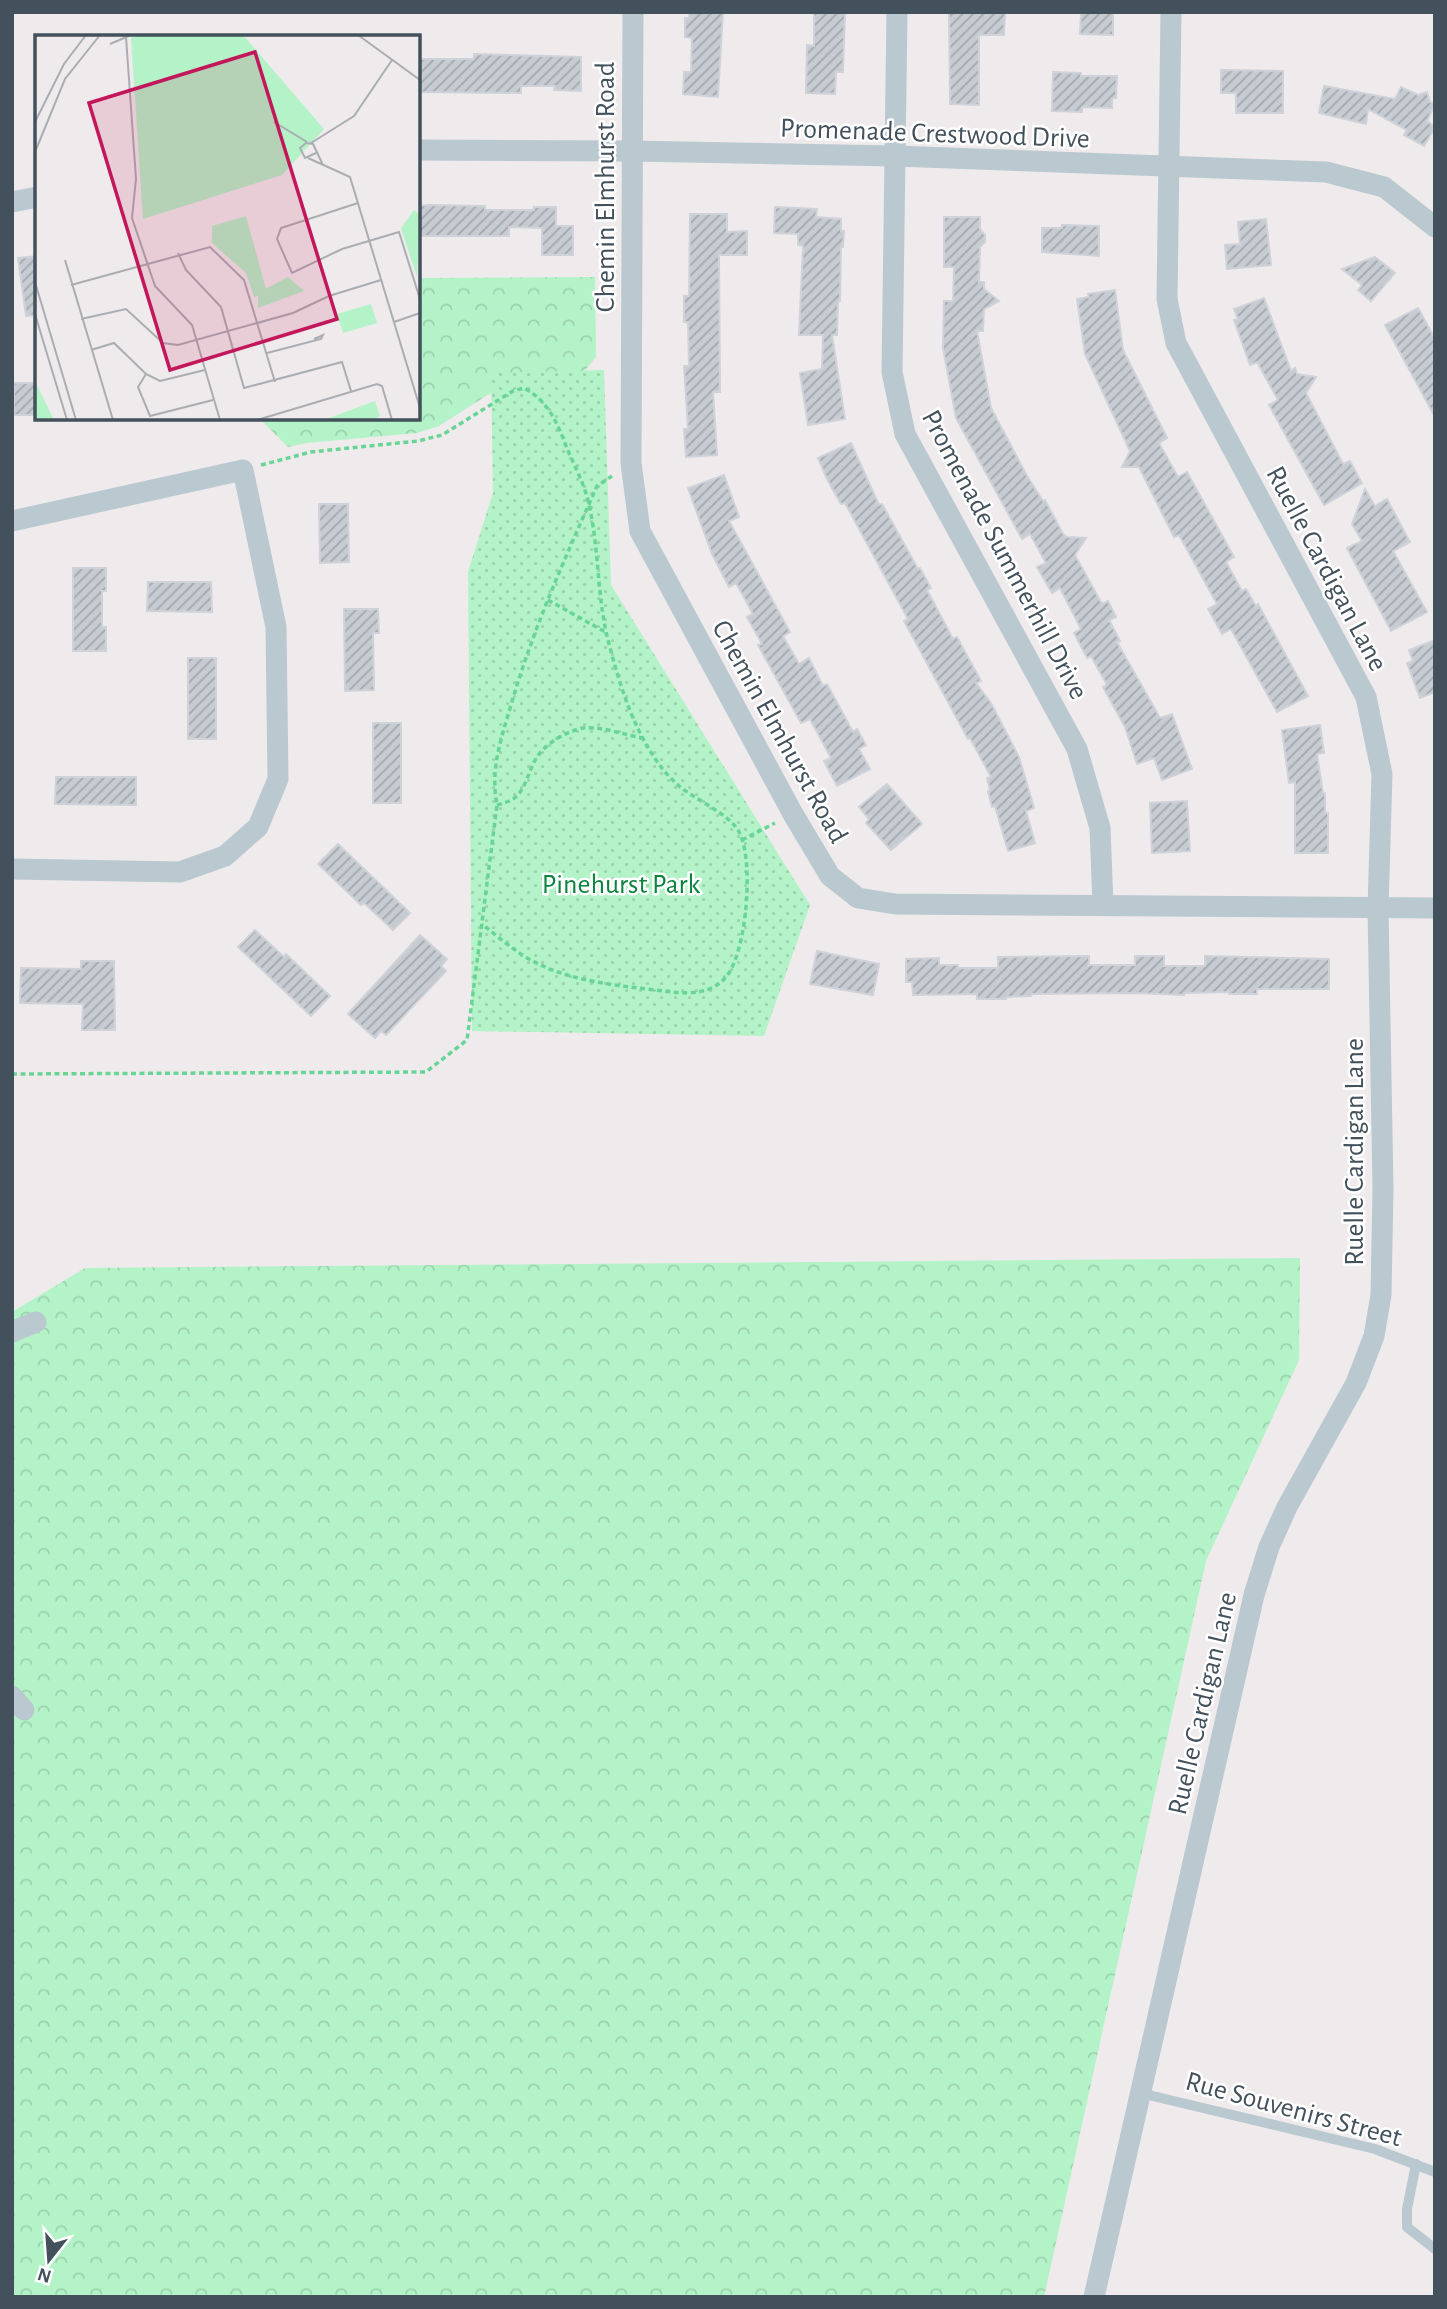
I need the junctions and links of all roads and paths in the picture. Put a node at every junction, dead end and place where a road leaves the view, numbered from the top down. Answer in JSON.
{"nodes":[{"id":1,"x":633,"y":12,"type":"edge"},
{"id":2,"x":897,"y":12,"type":"edge"},
{"id":3,"x":1171,"y":12,"type":"edge"},
{"id":4,"x":420,"y":150,"type":"edge"},
{"id":5,"x":631,"y":151,"type":"junction"},
{"id":6,"x":895,"y":156,"type":"junction"},
{"id":7,"x":1169,"y":168,"type":"junction"},
{"id":8,"x":35,"y":197,"type":"edge"},
{"id":9,"x":12,"y":202,"type":"edge"},
{"id":10,"x":1435,"y":227,"type":"edge"},
{"id":11,"x":631,"y":463,"type":"junction"},
{"id":12,"x":243,"y":470,"type":"junction"},
{"id":13,"x":589,"y":503,"type":"junction"},
{"id":14,"x":12,"y":521,"type":"edge"},
{"id":15,"x":547,"y":600,"type":"junction"},
{"id":16,"x":607,"y":633,"type":"junction"},
{"id":17,"x":643,"y":738,"type":"junction"},
{"id":18,"x":497,"y":804,"type":"junction"},
{"id":19,"x":793,"y":814,"type":"junction"},
{"id":20,"x":742,"y":840,"type":"junction"},
{"id":21,"x":12,"y":869,"type":"edge"},
{"id":22,"x":1103,"y":905,"type":"junction"},
{"id":23,"x":1378,"y":908,"type":"junction"},
{"id":24,"x":1435,"y":908,"type":"edge"},
{"id":25,"x":482,"y":924,"type":"junction"},
{"id":26,"x":12,"y":1074,"type":"edge"},
{"id":27,"x":36,"y":1322,"type":"dead end"},
{"id":28,"x":12,"y":1332,"type":"edge"},
{"id":29,"x":1140,"y":2093,"type":"junction"},
{"id":30,"x":1416,"y":2164,"type":"junction"},
{"id":31,"x":1435,"y":2172,"type":"edge"},
{"id":32,"x":1435,"y":2249,"type":"edge"},
{"id":33,"x":1094,"y":2297,"type":"edge"}],
"edges":[{"from":1,"to":5,"type":"street","name":"Chemin Elmhurst Road"},
{"from":2,"to":6,"type":"street","name":"Promenade Summerhill Drive"},
{"from":3,"to":7,"type":"street","name":"Ruelle Cardigan Lane"},
{"from":4,"to":5,"type":"street","name":"Promenade Crestwood Drive"},
{"from":5,"to":6,"type":"street","name":"Promenade Crestwood Drive"},
{"from":5,"to":11,"type":"street","name":"Chemin Elmhurst Road"},
{"from":6,"to":7,"type":"street","name":"Promenade Crestwood Drive"},
{"from":6,"to":22,"type":"street","name":"Promenade Summerhill Drive"},
{"from":7,"to":10,"type":"street","name":"Promenade Crestwood Drive"},
{"from":7,"to":23,"type":"street","name":"Ruelle Cardigan Lane"},
{"from":8,"to":9,"type":"street"},
{"from":11,"to":13,"type":"path"},
{"from":11,"to":19,"type":"street","name":"Chemin Elmhurst Road"},
{"from":12,"to":13,"type":"path"},
{"from":12,"to":14,"type":"street"},
{"from":12,"to":21,"type":"street"},
{"from":13,"to":15,"type":"path"},
{"from":13,"to":16,"type":"path"},
{"from":15,"to":16,"type":"path"},
{"from":15,"to":18,"type":"path"},
{"from":16,"to":17,"type":"path"},
{"from":17,"to":18,"type":"path"},
{"from":17,"to":20,"type":"path"},
{"from":18,"to":25,"type":"path"},
{"from":19,"to":20,"type":"path"},
{"from":19,"to":22,"type":"street","name":"Chemin Elmhurst Road"},
{"from":20,"to":25,"type":"path"},
{"from":22,"to":23,"type":"street","name":"Chemin Elmhurst Road"},
{"from":23,"to":24,"type":"street","name":"Chemin Elmhurst Road"},
{"from":23,"to":29,"type":"street","name":"Ruelle Cardigan Lane"},
{"from":25,"to":26,"type":"path"},
{"from":27,"to":28,"type":"street"},
{"from":29,"to":30,"type":"lane","name":"Rue Souvenirs Street"},
{"from":29,"to":33,"type":"street","name":"Ruelle Cardigan Lane"},
{"from":30,"to":31,"type":"lane","name":"Rue Souvenirs Street"},
{"from":30,"to":32,"type":"lane"}]}
